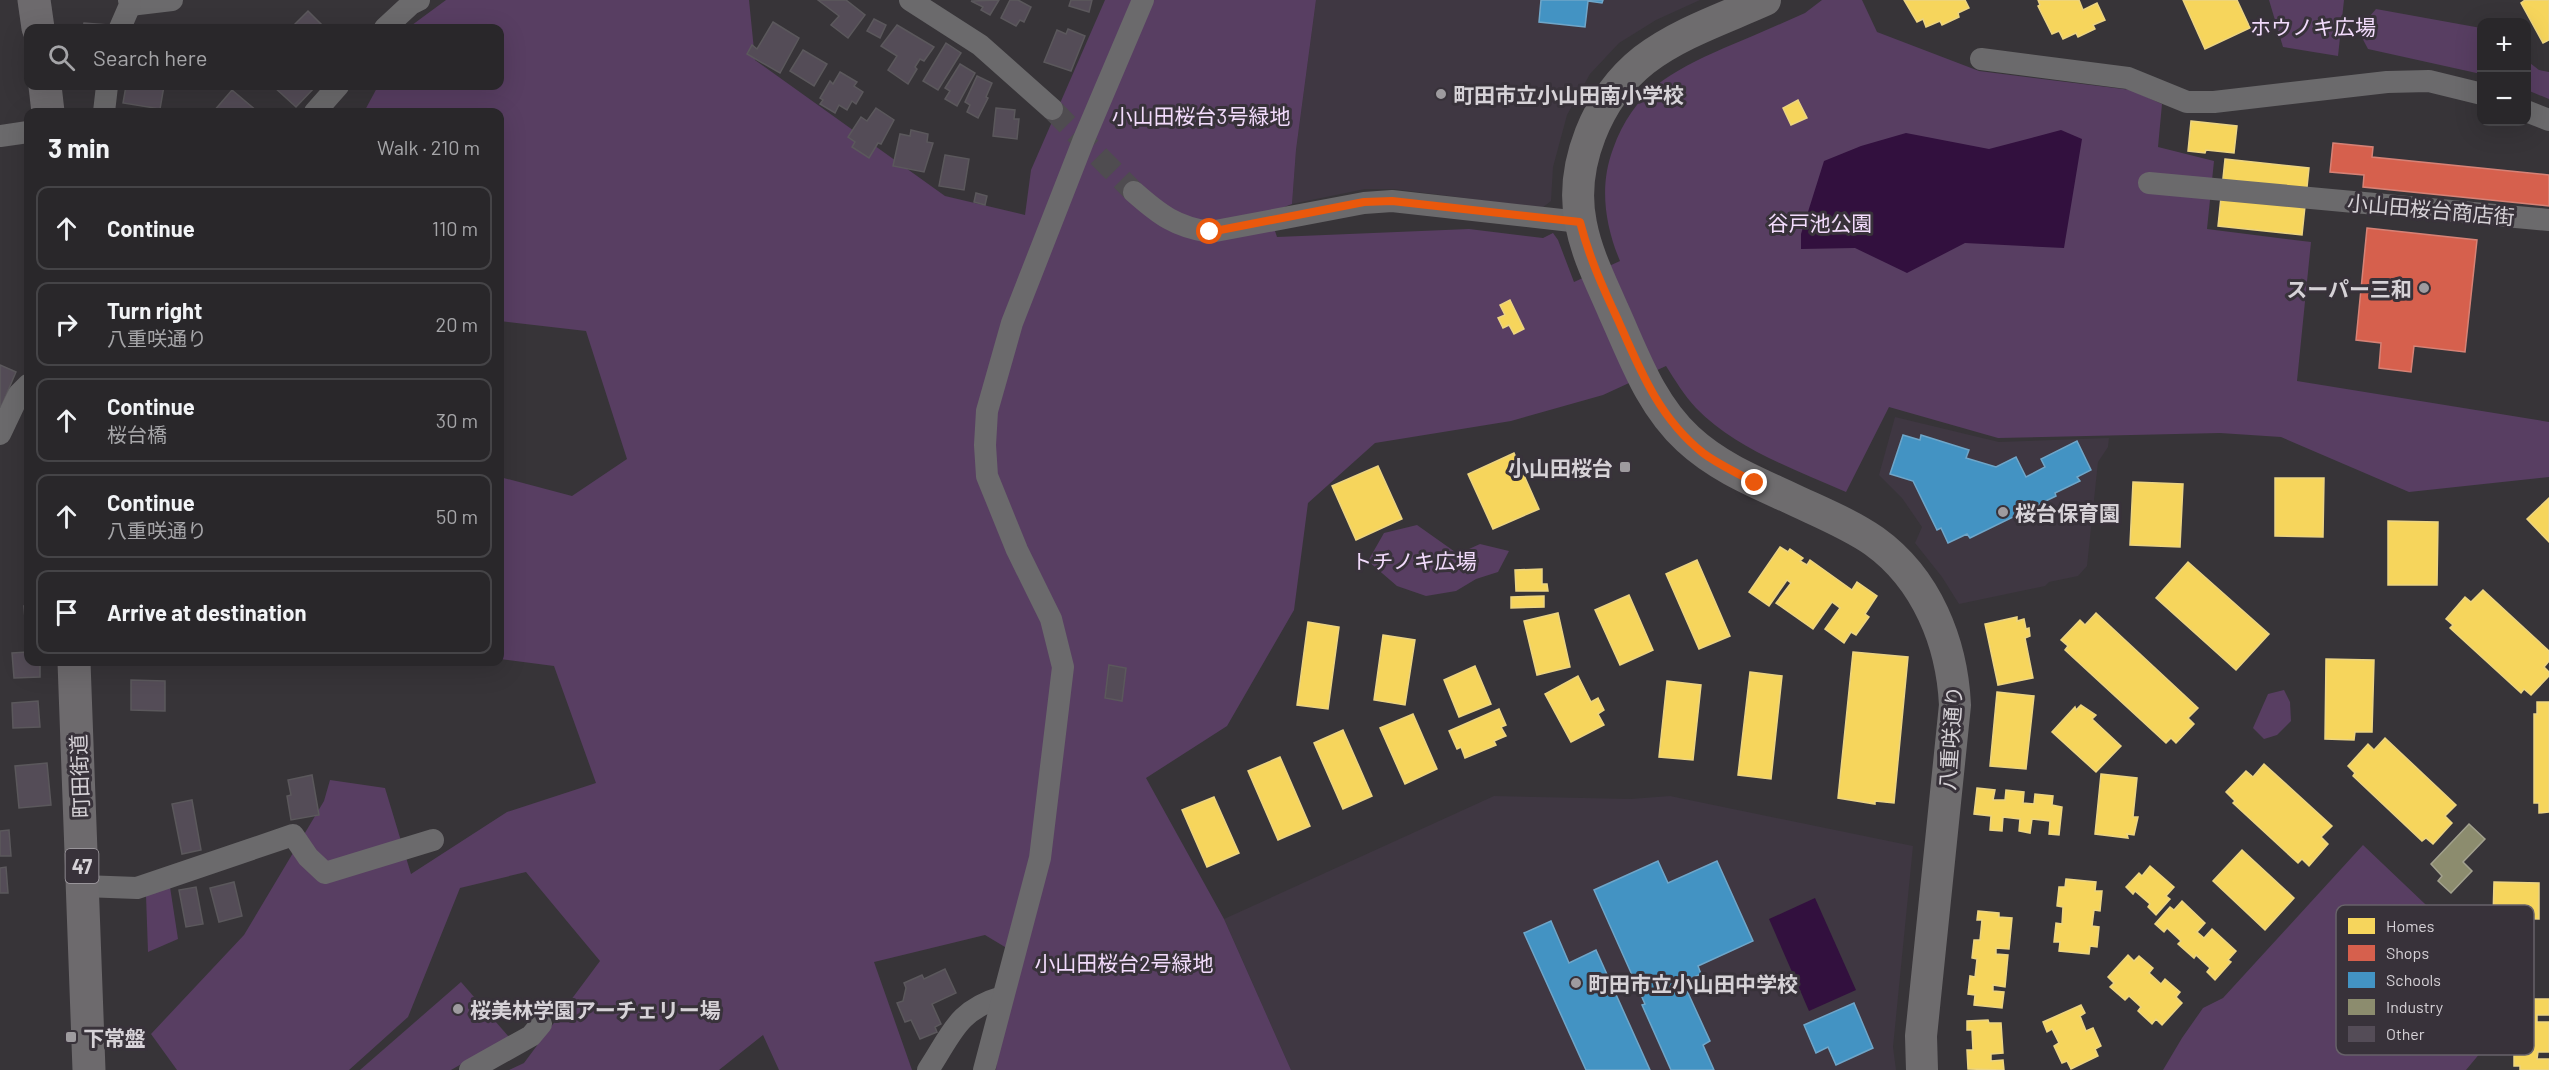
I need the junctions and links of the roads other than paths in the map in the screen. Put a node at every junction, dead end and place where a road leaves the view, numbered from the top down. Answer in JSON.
{"nodes":[{"id":1,"x":34,"y":0,"type":"edge"},
{"id":2,"x":172,"y":0,"type":"edge"},
{"id":3,"x":419,"y":0,"type":"edge"},
{"id":4,"x":910,"y":0,"type":"edge"},
{"id":5,"x":1143,"y":0,"type":"edge"},
{"id":6,"x":1765,"y":0,"type":"edge"},
{"id":7,"x":129,"y":3,"type":"edge"},
{"id":8,"x":37,"y":24,"type":"edge"},
{"id":9,"x":121,"y":24,"type":"edge"},
{"id":10,"x":389,"y":24,"type":"edge"},
{"id":11,"x":1981,"y":59,"type":"dead end"},
{"id":12,"x":45,"y":90,"type":"edge"},
{"id":13,"x":107,"y":90,"type":"edge"},
{"id":14,"x":334,"y":90,"type":"edge"},
{"id":15,"x":2477,"y":93,"type":"edge"},
{"id":16,"x":48,"y":108,"type":"edge"},
{"id":17,"x":104,"y":108,"type":"edge"},
{"id":18,"x":319,"y":108,"type":"edge"},
{"id":19,"x":1052,"y":109,"type":"tunnel mouth"},
{"id":20,"x":2531,"y":113,"type":"edge"},
{"id":21,"x":2549,"y":120,"type":"edge"},
{"id":22,"x":24,"y":132,"type":"edge"},
{"id":23,"x":0,"y":135,"type":"edge"},
{"id":24,"x":2149,"y":183,"type":"dead end"},
{"id":25,"x":1134,"y":192,"type":"tunnel mouth"},
{"id":26,"x":2549,"y":220,"type":"edge"},
{"id":27,"x":1580,"y":222,"type":"junction"},
{"id":28,"x":24,"y":389,"type":"edge"},
{"id":29,"x":0,"y":434,"type":"edge"},
{"id":30,"x":74,"y":666,"type":"edge"},
{"id":31,"x":434,"y":840,"type":"dead end"},
{"id":32,"x":83,"y":886,"type":"junction"},
{"id":33,"x":1002,"y":998,"type":"junction"},
{"id":34,"x":541,"y":1024,"type":"dead end"},
{"id":35,"x":88,"y":1070,"type":"edge"},
{"id":36,"x":470,"y":1070,"type":"edge"},
{"id":37,"x":928,"y":1070,"type":"edge"},
{"id":38,"x":984,"y":1070,"type":"edge"},
{"id":39,"x":1922,"y":1070,"type":"edge"}],
"edges":[{"from":1,"to":8,"type":"main road"},
{"from":2,"to":7,"type":"street"},
{"from":3,"to":10,"type":"street"},
{"from":4,"to":19,"type":"street"},
{"from":5,"to":33,"type":"street"},
{"from":6,"to":27,"type":"street"},
{"from":7,"to":9,"type":"street"},
{"from":11,"to":15,"type":"street"},
{"from":12,"to":16,"type":"main road"},
{"from":13,"to":17,"type":"street"},
{"from":14,"to":18,"type":"street"},
{"from":20,"to":21,"type":"street"},
{"from":22,"to":23,"type":"street"},
{"from":24,"to":26,"type":"street","name":"小山田桜台商店街"},
{"from":25,"to":27,"type":"street"},
{"from":27,"to":39,"type":"street","name":"八重咲通り"},
{"from":28,"to":29,"type":"street"},
{"from":30,"to":32,"type":"main road","name":"町田街道","number":"47"},
{"from":31,"to":32,"type":"street"},
{"from":32,"to":35,"type":"main road","name":"町田街道","number":"47"},
{"from":33,"to":37,"type":"street"},
{"from":33,"to":38,"type":"street"},
{"from":34,"to":36,"type":"street"}]}
